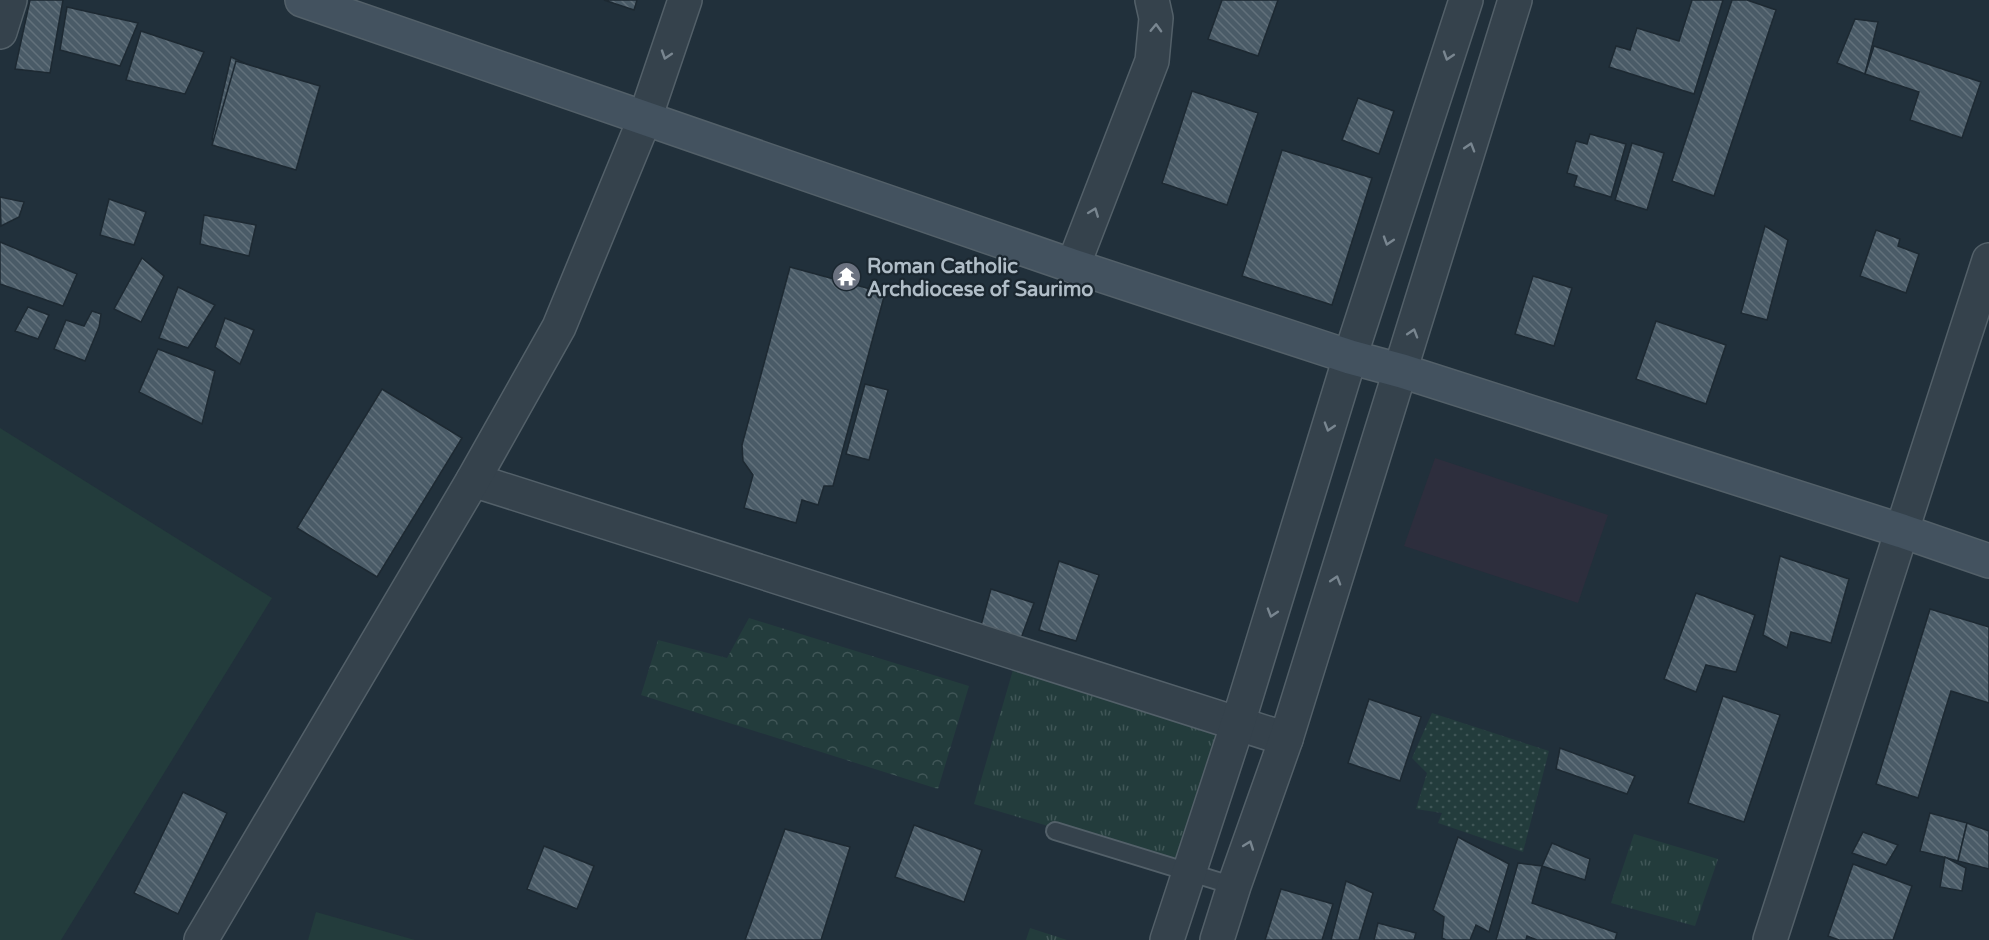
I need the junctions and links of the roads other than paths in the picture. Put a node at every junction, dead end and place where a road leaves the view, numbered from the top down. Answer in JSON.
{"nodes":[{"id":1,"x":10,"y":0,"type":"edge"},
{"id":2,"x":302,"y":0,"type":"edge"},
{"id":3,"x":685,"y":0,"type":"edge"},
{"id":4,"x":1152,"y":0,"type":"edge"},
{"id":5,"x":1466,"y":0,"type":"edge"},
{"id":6,"x":1515,"y":0,"type":"edge"},
{"id":7,"x":364,"y":9,"type":"edge"},
{"id":8,"x":0,"y":32,"type":"edge"},
{"id":9,"x":645,"y":118,"type":"junction"},
{"id":10,"x":1989,"y":260,"type":"edge"},
{"id":11,"x":1073,"y":266,"type":"junction"},
{"id":12,"x":1350,"y":357,"type":"junction"},
{"id":13,"x":1401,"y":371,"type":"junction"},
{"id":14,"x":473,"y":480,"type":"junction"},
{"id":15,"x":1902,"y":531,"type":"junction"},
{"id":16,"x":1989,"y":561,"type":"edge"},
{"id":17,"x":1238,"y":723,"type":"junction"},
{"id":18,"x":1286,"y":739,"type":"junction"},
{"id":19,"x":1055,"y":831,"type":"dead end"},
{"id":20,"x":1189,"y":873,"type":"junction"},
{"id":21,"x":1234,"y":886,"type":"junction"},
{"id":22,"x":201,"y":940,"type":"edge"},
{"id":23,"x":1167,"y":940,"type":"edge"},
{"id":24,"x":1217,"y":940,"type":"edge"},
{"id":25,"x":1770,"y":940,"type":"edge"}],
"edges":[{"from":1,"to":8,"type":"street"},
{"from":2,"to":7,"type":"main road"},
{"from":3,"to":9,"type":"street","one_way":true},
{"from":11,"to":4,"type":"street","one_way":true},
{"from":5,"to":12,"type":"street","one_way":true},
{"from":13,"to":6,"type":"street","one_way":true},
{"from":7,"to":9,"type":"main road"},
{"from":9,"to":11,"type":"main road"},
{"from":9,"to":14,"type":"street"},
{"from":10,"to":15,"type":"street"},
{"from":11,"to":12,"type":"main road"},
{"from":12,"to":13,"type":"main road"},
{"from":12,"to":17,"type":"street","one_way":true},
{"from":13,"to":15,"type":"main road"},
{"from":18,"to":13,"type":"street","one_way":true},
{"from":14,"to":17,"type":"street"},
{"from":14,"to":22,"type":"street"},
{"from":15,"to":16,"type":"main road"},
{"from":15,"to":25,"type":"street"},
{"from":17,"to":18,"type":"street"},
{"from":17,"to":20,"type":"street"},
{"from":21,"to":18,"type":"street","one_way":true},
{"from":19,"to":20,"type":"lane"},
{"from":20,"to":21,"type":"lane"},
{"from":20,"to":23,"type":"street"},
{"from":21,"to":24,"type":"street"}]}
